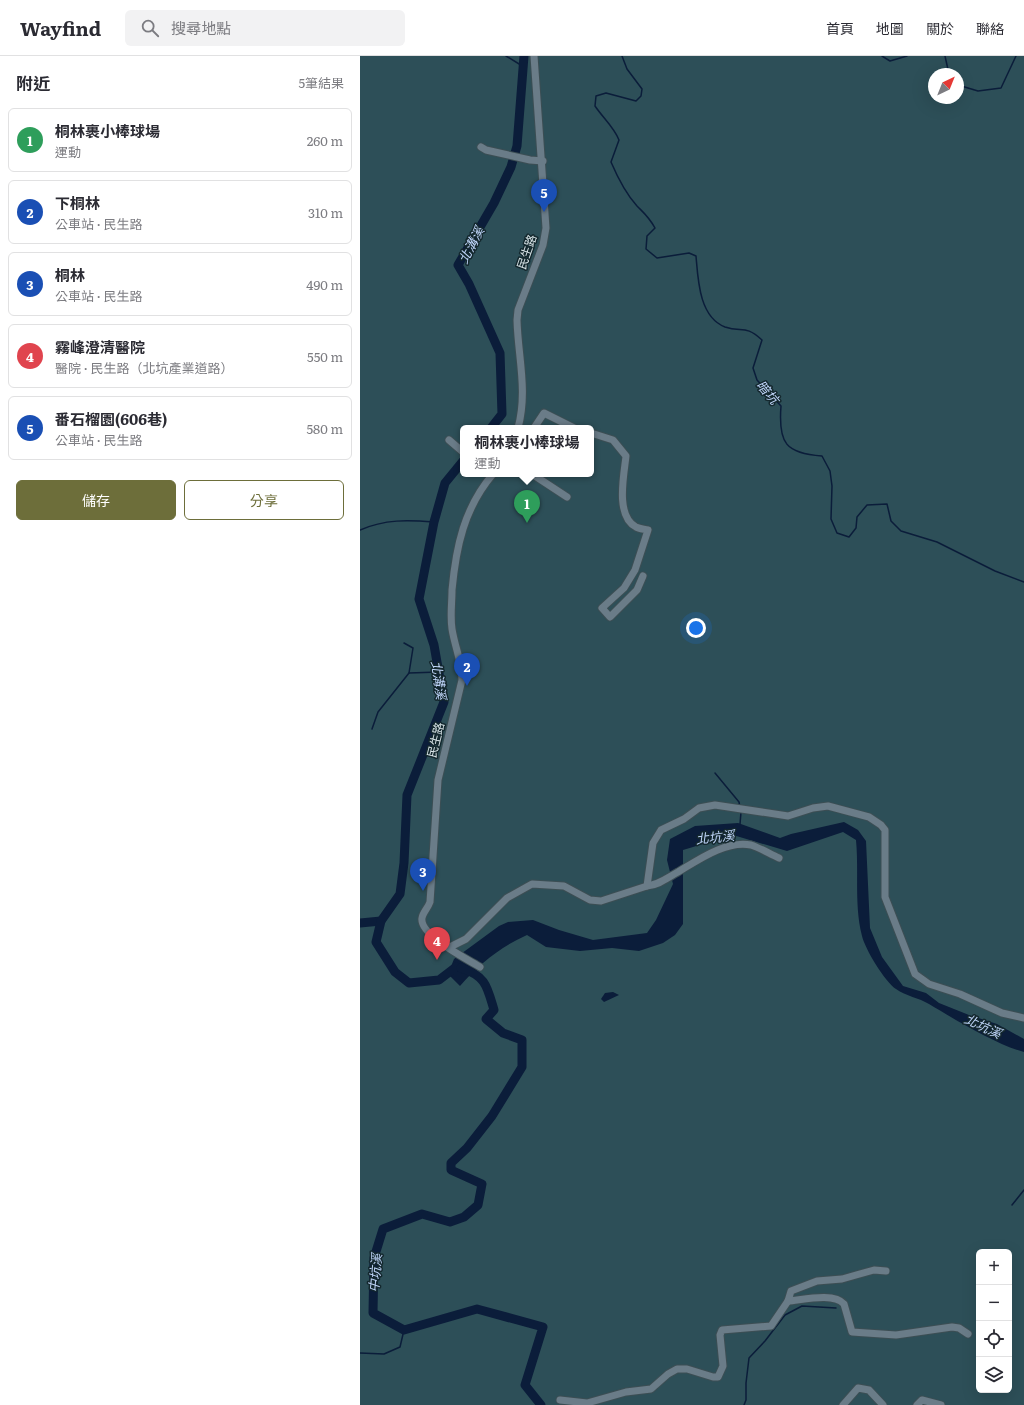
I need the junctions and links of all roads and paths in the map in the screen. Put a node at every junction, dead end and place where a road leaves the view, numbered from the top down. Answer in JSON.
{"nodes":[{"id":1,"x":534,"y":56,"type":"edge"},
{"id":2,"x":484,"y":148,"type":"dead end"},
{"id":3,"x":543,"y":161,"type":"junction"},
{"id":4,"x":519,"y":425,"type":"edge"},
{"id":5,"x":536,"y":425,"type":"edge"},
{"id":6,"x":568,"y":425,"type":"edge"},
{"id":7,"x":594,"y":434,"type":"edge"},
{"id":8,"x":451,"y":442,"type":"dead end"},
{"id":9,"x":460,"y":450,"type":"edge"},
{"id":10,"x":489,"y":477,"type":"edge"},
{"id":11,"x":537,"y":477,"type":"edge"},
{"id":12,"x":567,"y":497,"type":"dead end"},
{"id":13,"x":643,"y":576,"type":"dead end"},
{"id":14,"x":779,"y":858,"type":"dead end"},
{"id":15,"x":647,"y":886,"type":"junction"},
{"id":16,"x":452,"y":950,"type":"junction"},
{"id":17,"x":480,"y":967,"type":"dead end"},
{"id":18,"x":1024,"y":1018,"type":"edge"},
{"id":19,"x":886,"y":1271,"type":"dead end"},
{"id":20,"x":788,"y":1302,"type":"junction"},
{"id":21,"x":968,"y":1334,"type":"dead end"},
{"id":22,"x":560,"y":1400,"type":"dead end"},
{"id":23,"x":844,"y":1405,"type":"edge"},
{"id":24,"x":883,"y":1405,"type":"edge"},
{"id":25,"x":917,"y":1405,"type":"edge"},
{"id":26,"x":941,"y":1405,"type":"edge"}],
"edges":[{"from":1,"to":3,"type":"street","name":"民生路"},
{"from":2,"to":3,"type":"street"},
{"from":3,"to":4,"type":"street","name":"民生路"},
{"from":5,"to":6,"type":"street"},
{"from":7,"to":13,"type":"street"},
{"from":8,"to":9,"type":"street"},
{"from":10,"to":16,"type":"street","name":"民生路"},
{"from":11,"to":12,"type":"street"},
{"from":14,"to":15,"type":"street"},
{"from":15,"to":16,"type":"street"},
{"from":15,"to":18,"type":"street"},
{"from":16,"to":17,"type":"street"},
{"from":19,"to":20,"type":"street"},
{"from":20,"to":21,"type":"street"},
{"from":20,"to":22,"type":"street"},
{"from":23,"to":24,"type":"street"},
{"from":25,"to":26,"type":"street"}]}
